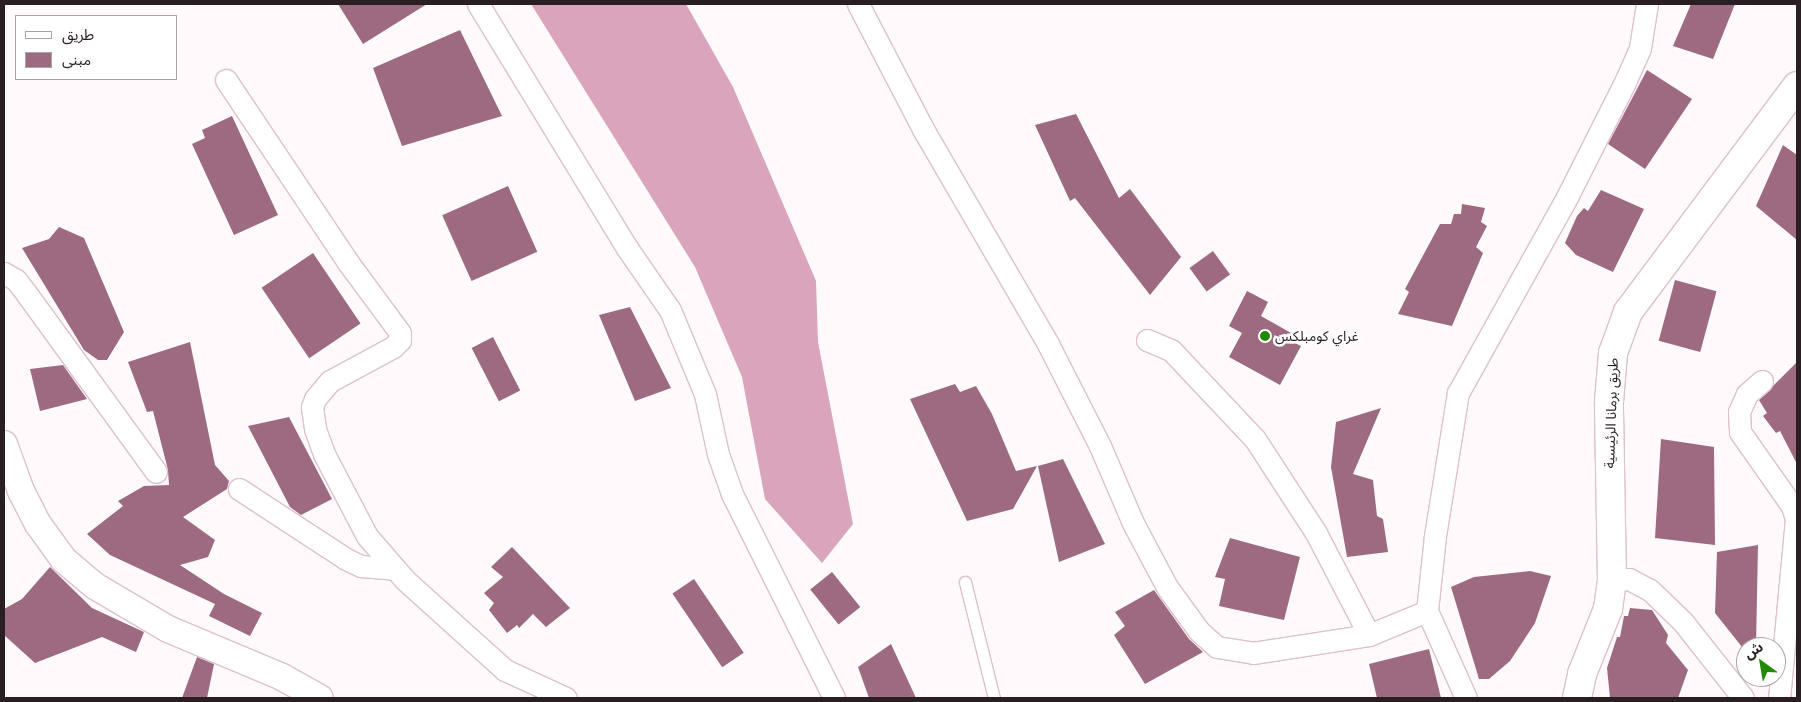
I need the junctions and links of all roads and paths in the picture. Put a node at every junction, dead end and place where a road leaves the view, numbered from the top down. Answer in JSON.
{"nodes":[{"id":1,"x":478,"y":4,"type":"edge"},
{"id":2,"x":858,"y":4,"type":"edge"},
{"id":3,"x":1647,"y":4,"type":"edge"},
{"id":4,"x":226,"y":80,"type":"dead end"},
{"id":5,"x":1797,"y":86,"type":"edge"},
{"id":6,"x":4,"y":273,"type":"edge"},
{"id":7,"x":1146,"y":340,"type":"dead end"},
{"id":8,"x":1762,"y":381,"type":"dead end"},
{"id":9,"x":4,"y":444,"type":"edge"},
{"id":10,"x":156,"y":472,"type":"dead end"},
{"id":11,"x":238,"y":489,"type":"dead end"},
{"id":12,"x":394,"y":569,"type":"junction"},
{"id":13,"x":1612,"y":581,"type":"junction"},
{"id":14,"x":965,"y":582,"type":"dead end"},
{"id":15,"x":1427,"y":611,"type":"junction"},
{"id":16,"x":1369,"y":635,"type":"junction"},
{"id":17,"x":1579,"y":686,"type":"edge"},
{"id":18,"x":320,"y":698,"type":"edge"},
{"id":19,"x":566,"y":698,"type":"edge"},
{"id":20,"x":834,"y":698,"type":"edge"},
{"id":21,"x":994,"y":698,"type":"edge"},
{"id":22,"x":1466,"y":698,"type":"edge"},
{"id":23,"x":1557,"y":698,"type":"edge"},
{"id":24,"x":1743,"y":698,"type":"edge"},
{"id":25,"x":1779,"y":698,"type":"edge"}],
"edges":[{"from":1,"to":20,"type":"street"},
{"from":2,"to":16,"type":"street"},
{"from":3,"to":15,"type":"street"},
{"from":4,"to":12,"type":"street"},
{"from":5,"to":13,"type":"main road","name":"طريق برمانا الرئيسية"},
{"from":6,"to":10,"type":"street"},
{"from":7,"to":16,"type":"street"},
{"from":8,"to":25,"type":"street"},
{"from":9,"to":18,"type":"street"},
{"from":11,"to":12,"type":"street"},
{"from":12,"to":19,"type":"street"},
{"from":13,"to":17,"type":"main road","name":"طريق برمانا الرئيسية"},
{"from":13,"to":24,"type":"street"},
{"from":14,"to":21,"type":"lane"},
{"from":15,"to":16,"type":"street"},
{"from":15,"to":22,"type":"street"},
{"from":17,"to":23,"type":"main road","name":"طريق برمانا الرئيسية"}]}
